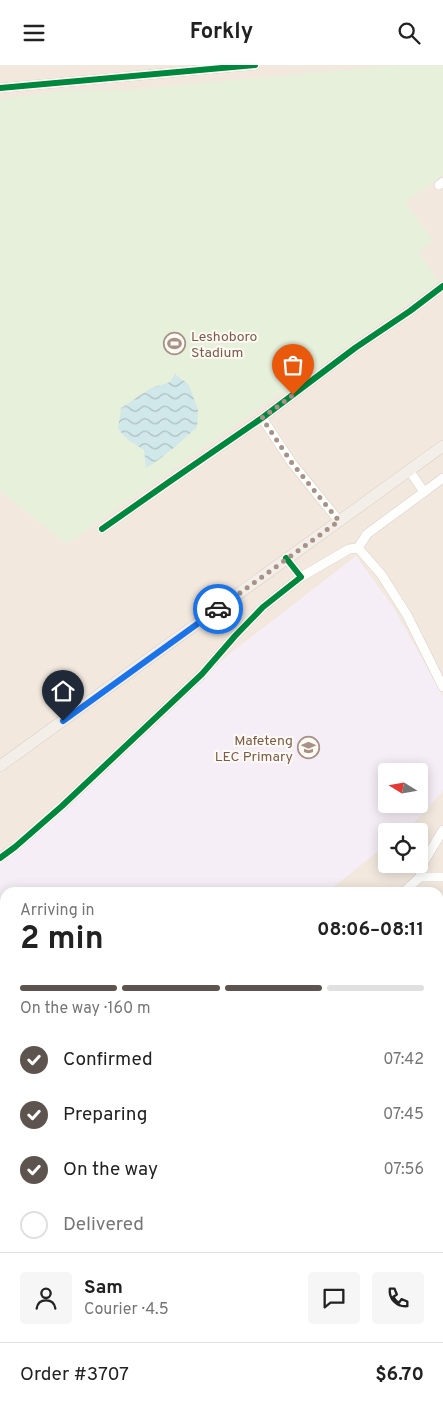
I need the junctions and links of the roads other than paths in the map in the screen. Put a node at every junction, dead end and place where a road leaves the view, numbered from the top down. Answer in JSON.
{"nodes":[{"id":1,"x":255,"y":65,"type":"edge"},
{"id":2,"x":218,"y":67,"type":"edge"},
{"id":3,"x":0,"y":88,"type":"edge"},
{"id":4,"x":443,"y":286,"type":"edge"},
{"id":5,"x":262,"y":418,"type":"junction"},
{"id":6,"x":443,"y":446,"type":"edge"},
{"id":7,"x":409,"y":470,"type":"junction"},
{"id":8,"x":443,"y":478,"type":"edge"},
{"id":9,"x":424,"y":492,"type":"junction"},
{"id":10,"x":339,"y":521,"type":"junction"},
{"id":11,"x":102,"y":529,"type":"dead end"},
{"id":12,"x":358,"y":548,"type":"junction"},
{"id":13,"x":286,"y":558,"type":"junction"},
{"id":14,"x":301,"y":577,"type":"junction"},
{"id":15,"x":443,"y":687,"type":"edge"},
{"id":16,"x":0,"y":766,"type":"edge"},
{"id":17,"x":443,"y":830,"type":"edge"},
{"id":18,"x":0,"y":859,"type":"edge"},
{"id":19,"x":420,"y":877,"type":"junction"},
{"id":20,"x":443,"y":877,"type":"edge"},
{"id":21,"x":409,"y":887,"type":"edge"}],
"edges":[{"from":1,"to":2,"type":"street"},
{"from":2,"to":3,"type":"street"},
{"from":4,"to":5,"type":"street"},
{"from":5,"to":10,"type":"street"},
{"from":5,"to":11,"type":"street"},
{"from":6,"to":7,"type":"main road"},
{"from":7,"to":9,"type":"street"},
{"from":7,"to":10,"type":"main road"},
{"from":8,"to":9,"type":"street"},
{"from":9,"to":12,"type":"street"},
{"from":10,"to":13,"type":"main road"},
{"from":12,"to":14,"type":"street"},
{"from":12,"to":15,"type":"street"},
{"from":13,"to":14,"type":"street"},
{"from":13,"to":16,"type":"main road"},
{"from":14,"to":18,"type":"street"},
{"from":17,"to":19,"type":"street"},
{"from":19,"to":20,"type":"street"},
{"from":19,"to":21,"type":"street"}]}
